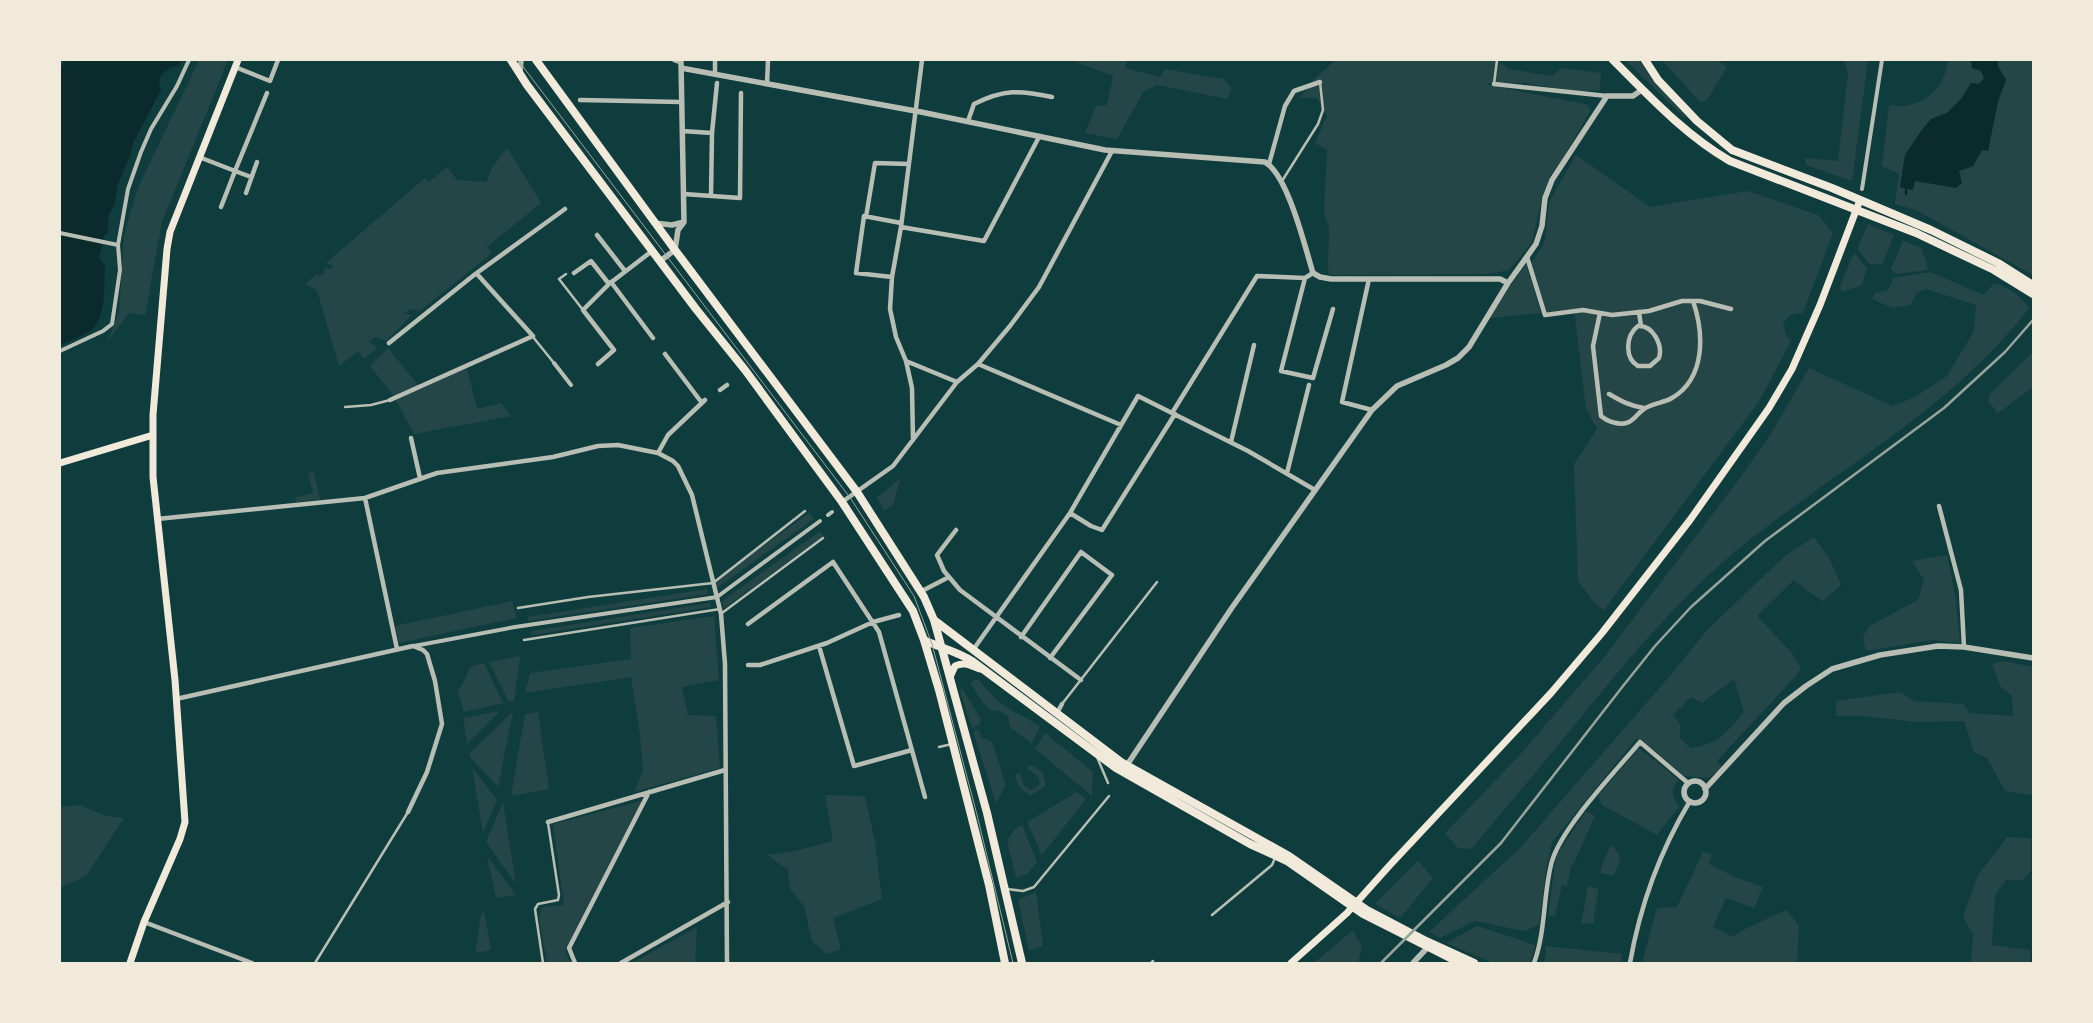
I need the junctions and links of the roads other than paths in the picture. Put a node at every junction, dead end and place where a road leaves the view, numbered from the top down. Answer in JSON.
{"nodes":[{"id":1,"x":189,"y":60,"type":"edge"},
{"id":2,"x":238,"y":60,"type":"edge"},
{"id":3,"x":278,"y":60,"type":"edge"},
{"id":4,"x":510,"y":60,"type":"edge"},
{"id":5,"x":521,"y":60,"type":"edge"},
{"id":6,"x":536,"y":60,"type":"edge"},
{"id":7,"x":715,"y":60,"type":"edge"},
{"id":8,"x":768,"y":60,"type":"edge"},
{"id":9,"x":922,"y":60,"type":"edge"},
{"id":10,"x":1497,"y":60,"type":"edge"},
{"id":11,"x":1613,"y":60,"type":"edge"},
{"id":12,"x":1645,"y":60,"type":"edge"},
{"id":13,"x":1882,"y":60,"type":"edge"},
{"id":14,"x":680,"y":62,"type":"edge"},
{"id":15,"x":235,"y":68,"type":"junction"},
{"id":16,"x":715,"y":74,"type":"junction"},
{"id":17,"x":521,"y":76,"type":"junction"},
{"id":18,"x":1320,"y":82,"type":"joint"},
{"id":19,"x":717,"y":83,"type":"dead end"},
{"id":20,"x":767,"y":84,"type":"junction"},
{"id":21,"x":1494,"y":84,"type":"joint"},
{"id":22,"x":1643,"y":89,"type":"junction"},
{"id":23,"x":267,"y":93,"type":"dead end"},
{"id":24,"x":741,"y":93,"type":"dead end"},
{"id":25,"x":1607,"y":96,"type":"junction"},
{"id":26,"x":1052,"y":97,"type":"dead end"},
{"id":27,"x":580,"y":100,"type":"dead end"},
{"id":28,"x":681,"y":102,"type":"junction"},
{"id":29,"x":915,"y":111,"type":"junction"},
{"id":30,"x":968,"y":121,"type":"junction"},
{"id":31,"x":682,"y":131,"type":"junction"},
{"id":32,"x":712,"y":132,"type":"junction"},
{"id":33,"x":1039,"y":136,"type":"junction"},
{"id":34,"x":1112,"y":151,"type":"junction"},
{"id":35,"x":198,"y":157,"type":"junction"},
{"id":36,"x":257,"y":162,"type":"dead end"},
{"id":37,"x":909,"y":164,"type":"junction"},
{"id":38,"x":1269,"y":164,"type":"junction"},
{"id":39,"x":235,"y":171,"type":"junction"},
{"id":40,"x":251,"y":177,"type":"junction"},
{"id":41,"x":1282,"y":181,"type":"junction"},
{"id":42,"x":1862,"y":189,"type":"dead end"},
{"id":43,"x":246,"y":193,"type":"dead end"},
{"id":44,"x":684,"y":194,"type":"junction"},
{"id":45,"x":711,"y":196,"type":"junction"},
{"id":46,"x":1860,"y":200,"type":"junction"},
{"id":47,"x":221,"y":207,"type":"dead end"},
{"id":48,"x":564,"y":209,"type":"dead end"},
{"id":49,"x":1858,"y":209,"type":"junction"},
{"id":50,"x":866,"y":217,"type":"junction"},
{"id":51,"x":684,"y":222,"type":"junction"},
{"id":52,"x":654,"y":223,"type":"junction"},
{"id":53,"x":901,"y":225,"type":"junction"},
{"id":54,"x":60,"y":232,"type":"edge"},
{"id":55,"x":597,"y":235,"type":"dead end"},
{"id":56,"x":118,"y":245,"type":"junction"},
{"id":57,"x":674,"y":250,"type":"junction"},
{"id":58,"x":652,"y":251,"type":"junction"},
{"id":59,"x":1527,"y":257,"type":"junction"},
{"id":60,"x":660,"y":261,"type":"junction"},
{"id":61,"x":625,"y":271,"type":"junction"},
{"id":62,"x":574,"y":273,"type":"dead end"},
{"id":63,"x":1313,"y":273,"type":"junction"},
{"id":64,"x":477,"y":274,"type":"junction"},
{"id":65,"x":566,"y":274,"type":"dead end"},
{"id":66,"x":892,"y":277,"type":"junction"},
{"id":67,"x":1305,"y":278,"type":"junction"},
{"id":68,"x":1369,"y":279,"type":"junction"},
{"id":69,"x":610,"y":283,"type":"junction"},
{"id":70,"x":1508,"y":283,"type":"junction"},
{"id":71,"x":2031,"y":288,"type":"edge"},
{"id":72,"x":1693,"y":301,"type":"junction"},
{"id":73,"x":1333,"y":309,"type":"dead end"},
{"id":74,"x":1731,"y":309,"type":"dead end"},
{"id":75,"x":583,"y":310,"type":"junction"},
{"id":76,"x":1639,"y":312,"type":"junction"},
{"id":77,"x":1600,"y":313,"type":"junction"},
{"id":78,"x":1641,"y":326,"type":"junction"},
{"id":79,"x":532,"y":336,"type":"junction"},
{"id":80,"x":653,"y":338,"type":"dead end"},
{"id":81,"x":389,"y":343,"type":"dead end"},
{"id":82,"x":1254,"y":345,"type":"dead end"},
{"id":83,"x":60,"y":351,"type":"edge"},
{"id":84,"x":665,"y":354,"type":"dead end"},
{"id":85,"x":906,"y":361,"type":"junction"},
{"id":86,"x":554,"y":363,"type":"joint"},
{"id":87,"x":598,"y":364,"type":"dead end"},
{"id":88,"x":978,"y":364,"type":"junction"},
{"id":89,"x":957,"y":382,"type":"junction"},
{"id":90,"x":727,"y":384,"type":"dead end"},
{"id":91,"x":571,"y":385,"type":"dead end"},
{"id":92,"x":1309,"y":385,"type":"dead end"},
{"id":93,"x":720,"y":390,"type":"dead end"},
{"id":94,"x":1609,"y":394,"type":"dead end"},
{"id":95,"x":390,"y":400,"type":"joint"},
{"id":96,"x":345,"y":407,"type":"dead end"},
{"id":97,"x":1644,"y":408,"type":"junction"},
{"id":98,"x":1372,"y":410,"type":"junction"},
{"id":99,"x":1174,"y":414,"type":"junction"},
{"id":100,"x":1121,"y":425,"type":"junction"},
{"id":101,"x":153,"y":435,"type":"junction"},
{"id":102,"x":411,"y":438,"type":"dead end"},
{"id":103,"x":913,"y":441,"type":"junction"},
{"id":104,"x":1231,"y":442,"type":"junction"},
{"id":105,"x":658,"y":453,"type":"junction"},
{"id":106,"x":60,"y":463,"type":"edge"},
{"id":107,"x":1286,"y":473,"type":"junction"},
{"id":108,"x":420,"y":478,"type":"junction"},
{"id":109,"x":1315,"y":490,"type":"junction"},
{"id":110,"x":857,"y":492,"type":"junction"},
{"id":111,"x":366,"y":498,"type":"junction"},
{"id":112,"x":842,"y":502,"type":"junction"},
{"id":113,"x":1939,"y":506,"type":"dead end"},
{"id":114,"x":805,"y":512,"type":"dead end"},
{"id":115,"x":1070,"y":513,"type":"junction"},
{"id":116,"x":157,"y":519,"type":"junction"},
{"id":117,"x":820,"y":521,"type":"dead end"},
{"id":118,"x":956,"y":530,"type":"dead end"},
{"id":119,"x":823,"y":538,"type":"dead end"},
{"id":120,"x":949,"y":578,"type":"junction"},
{"id":121,"x":1157,"y":582,"type":"dead end"},
{"id":122,"x":713,"y":583,"type":"junction"},
{"id":123,"x":920,"y":592,"type":"junction"},
{"id":124,"x":717,"y":597,"type":"junction"},
{"id":125,"x":518,"y":608,"type":"dead end"},
{"id":126,"x":720,"y":612,"type":"junction"},
{"id":127,"x":899,"y":615,"type":"dead end"},
{"id":128,"x":994,"y":617,"type":"junction"},
{"id":129,"x":934,"y":620,"type":"junction"},
{"id":130,"x":873,"y":622,"type":"junction"},
{"id":131,"x":748,"y":624,"type":"dead end"},
{"id":132,"x":939,"y":637,"type":"junction"},
{"id":133,"x":1021,"y":637,"type":"junction"},
{"id":134,"x":524,"y":640,"type":"dead end"},
{"id":135,"x":924,"y":640,"type":"junction"},
{"id":136,"x":413,"y":646,"type":"junction"},
{"id":137,"x":819,"y":646,"type":"junction"},
{"id":138,"x":1964,"y":647,"type":"junction"},
{"id":139,"x":970,"y":648,"type":"junction"},
{"id":140,"x":397,"y":649,"type":"junction"},
{"id":141,"x":943,"y":649,"type":"junction"},
{"id":142,"x":1050,"y":658,"type":"junction"},
{"id":143,"x":2033,"y":658,"type":"edge"},
{"id":144,"x":748,"y":665,"type":"dead end"},
{"id":145,"x":982,"y":670,"type":"junction"},
{"id":146,"x":950,"y":677,"type":"junction"},
{"id":147,"x":1081,"y":680,"type":"junction"},
{"id":148,"x":176,"y":699,"type":"junction"},
{"id":149,"x":1062,"y":704,"type":"joint"},
{"id":150,"x":1056,"y":713,"type":"junction"},
{"id":151,"x":953,"y":744,"type":"junction"},
{"id":152,"x":939,"y":747,"type":"dead end"},
{"id":153,"x":912,"y":750,"type":"junction"},
{"id":154,"x":1095,"y":753,"type":"junction"},
{"id":155,"x":1125,"y":769,"type":"junction"},
{"id":156,"x":726,"y":770,"type":"junction"},
{"id":157,"x":1108,"y":783,"type":"dead end"},
{"id":158,"x":1688,"y":783,"type":"junction"},
{"id":159,"x":1705,"y":788,"type":"junction"},
{"id":160,"x":649,"y":792,"type":"junction"},
{"id":161,"x":1110,"y":796,"type":"dead end"},
{"id":162,"x":925,"y":797,"type":"dead end"},
{"id":163,"x":1690,"y":802,"type":"junction"},
{"id":164,"x":408,"y":812,"type":"joint"},
{"id":165,"x":548,"y":822,"type":"joint"},
{"id":166,"x":1275,"y":856,"type":"junction"},
{"id":167,"x":1005,"y":888,"type":"junction"},
{"id":168,"x":728,"y":902,"type":"junction"},
{"id":169,"x":1354,"y":904,"type":"junction"},
{"id":170,"x":1212,"y":915,"type":"dead end"},
{"id":171,"x":144,"y":922,"type":"junction"},
{"id":172,"x":1425,"y":945,"type":"junction"},
{"id":173,"x":130,"y":963,"type":"edge"},
{"id":174,"x":252,"y":963,"type":"edge"},
{"id":175,"x":315,"y":963,"type":"edge"},
{"id":176,"x":543,"y":963,"type":"edge"},
{"id":177,"x":575,"y":963,"type":"edge"},
{"id":178,"x":621,"y":963,"type":"edge"},
{"id":179,"x":728,"y":963,"type":"edge"},
{"id":180,"x":1005,"y":963,"type":"edge"},
{"id":181,"x":1022,"y":963,"type":"edge"},
{"id":182,"x":1291,"y":963,"type":"edge"},
{"id":183,"x":1413,"y":963,"type":"edge"},
{"id":184,"x":1460,"y":963,"type":"edge"},
{"id":185,"x":1474,"y":963,"type":"edge"},
{"id":186,"x":1534,"y":963,"type":"edge"},
{"id":187,"x":1630,"y":963,"type":"edge"}],
"edges":[{"from":1,"to":56,"type":"street"},
{"from":2,"to":15,"type":"main road"},
{"from":3,"to":15,"type":"street"},
{"from":4,"to":17,"type":"main road"},
{"from":5,"to":17,"type":"street"},
{"from":6,"to":52,"type":"main road"},
{"from":7,"to":16,"type":"street"},
{"from":8,"to":20,"type":"street"},
{"from":9,"to":29,"type":"street"},
{"from":10,"to":21,"type":"lane"},
{"from":11,"to":22,"type":"main road"},
{"from":12,"to":46,"type":"main road"},
{"from":13,"to":42,"type":"street"},
{"from":14,"to":16,"type":"street"},
{"from":14,"to":28,"type":"street"},
{"from":15,"to":35,"type":"main road"},
{"from":16,"to":20,"type":"street"},
{"from":17,"to":58,"type":"main road"},
{"from":18,"to":38,"type":"street"},
{"from":18,"to":41,"type":"lane"},
{"from":19,"to":32,"type":"street"},
{"from":20,"to":29,"type":"street"},
{"from":21,"to":25,"type":"street"},
{"from":22,"to":25,"type":"street"},
{"from":22,"to":49,"type":"main road"},
{"from":23,"to":39,"type":"street"},
{"from":24,"to":45,"type":"street"},
{"from":25,"to":59,"type":"street"},
{"from":26,"to":30,"type":"street"},
{"from":27,"to":28,"type":"street"},
{"from":28,"to":31,"type":"street"},
{"from":29,"to":30,"type":"street"},
{"from":29,"to":37,"type":"street"},
{"from":30,"to":33,"type":"street"},
{"from":31,"to":32,"type":"street"},
{"from":31,"to":44,"type":"street"},
{"from":32,"to":45,"type":"street"},
{"from":33,"to":34,"type":"street"},
{"from":33,"to":53,"type":"street"},
{"from":34,"to":38,"type":"street"},
{"from":34,"to":88,"type":"street"},
{"from":35,"to":39,"type":"street"},
{"from":35,"to":101,"type":"main road"},
{"from":36,"to":40,"type":"street"},
{"from":37,"to":50,"type":"street"},
{"from":37,"to":53,"type":"street"},
{"from":38,"to":41,"type":"street"},
{"from":39,"to":40,"type":"street"},
{"from":39,"to":47,"type":"street"},
{"from":40,"to":43,"type":"street"},
{"from":41,"to":63,"type":"street"},
{"from":44,"to":45,"type":"street"},
{"from":44,"to":51,"type":"street"},
{"from":46,"to":49,"type":"main road"},
{"from":46,"to":71,"type":"main road"},
{"from":48,"to":64,"type":"street"},
{"from":49,"to":71,"type":"main road"},
{"from":49,"to":169,"type":"main road"},
{"from":50,"to":53,"type":"street"},
{"from":50,"to":66,"type":"street"},
{"from":51,"to":52,"type":"street"},
{"from":51,"to":57,"type":"street"},
{"from":52,"to":57,"type":"main road"},
{"from":53,"to":66,"type":"street"},
{"from":54,"to":56,"type":"street"},
{"from":55,"to":61,"type":"street"},
{"from":56,"to":83,"type":"street"},
{"from":57,"to":60,"type":"street"},
{"from":57,"to":110,"type":"main road"},
{"from":58,"to":60,"type":"main road"},
{"from":58,"to":61,"type":"street"},
{"from":59,"to":70,"type":"street"},
{"from":59,"to":77,"type":"street"},
{"from":60,"to":112,"type":"main road"},
{"from":61,"to":69,"type":"street"},
{"from":62,"to":69,"type":"street"},
{"from":63,"to":67,"type":"street"},
{"from":63,"to":68,"type":"street"},
{"from":64,"to":79,"type":"street"},
{"from":64,"to":81,"type":"street"},
{"from":65,"to":75,"type":"lane"},
{"from":66,"to":85,"type":"street"},
{"from":67,"to":73,"type":"street"},
{"from":67,"to":99,"type":"street"},
{"from":68,"to":70,"type":"street"},
{"from":68,"to":98,"type":"street"},
{"from":69,"to":75,"type":"street"},
{"from":69,"to":80,"type":"street"},
{"from":70,"to":98,"type":"street"},
{"from":72,"to":74,"type":"street"},
{"from":72,"to":76,"type":"street"},
{"from":72,"to":97,"type":"street"},
{"from":75,"to":87,"type":"street"},
{"from":76,"to":77,"type":"street"},
{"from":76,"to":78,"type":"street"},
{"from":77,"to":97,"type":"street"},
{"from":78,"to":78,"type":"street"},
{"from":79,"to":86,"type":"lane"},
{"from":79,"to":95,"type":"street"},
{"from":82,"to":104,"type":"street"},
{"from":84,"to":105,"type":"street"},
{"from":85,"to":89,"type":"street"},
{"from":85,"to":103,"type":"street"},
{"from":86,"to":91,"type":"street"},
{"from":88,"to":89,"type":"street"},
{"from":88,"to":100,"type":"street"},
{"from":89,"to":103,"type":"street"},
{"from":90,"to":93,"type":"street"},
{"from":92,"to":107,"type":"street"},
{"from":94,"to":97,"type":"street"},
{"from":95,"to":96,"type":"lane"},
{"from":98,"to":109,"type":"street"},
{"from":99,"to":100,"type":"street"},
{"from":99,"to":104,"type":"street"},
{"from":99,"to":115,"type":"street"},
{"from":100,"to":115,"type":"street"},
{"from":101,"to":106,"type":"main road"},
{"from":101,"to":116,"type":"main road"},
{"from":102,"to":108,"type":"street"},
{"from":103,"to":110,"type":"street"},
{"from":104,"to":107,"type":"street"},
{"from":105,"to":108,"type":"street"},
{"from":105,"to":122,"type":"street"},
{"from":107,"to":109,"type":"street"},
{"from":108,"to":111,"type":"street"},
{"from":109,"to":155,"type":"street"},
{"from":110,"to":112,"type":"street"},
{"from":110,"to":123,"type":"main road"},
{"from":111,"to":116,"type":"street"},
{"from":111,"to":140,"type":"street"},
{"from":112,"to":135,"type":"main road"},
{"from":113,"to":138,"type":"street"},
{"from":114,"to":122,"type":"lane"},
{"from":115,"to":128,"type":"street"},
{"from":116,"to":148,"type":"main road"},
{"from":117,"to":124,"type":"street"},
{"from":118,"to":120,"type":"street"},
{"from":119,"to":126,"type":"lane"},
{"from":120,"to":123,"type":"street"},
{"from":120,"to":128,"type":"street"},
{"from":121,"to":147,"type":"lane"},
{"from":122,"to":124,"type":"street"},
{"from":122,"to":125,"type":"lane"},
{"from":123,"to":129,"type":"main road"},
{"from":124,"to":126,"type":"street"},
{"from":124,"to":136,"type":"street"},
{"from":126,"to":134,"type":"lane"},
{"from":126,"to":156,"type":"street"},
{"from":127,"to":130,"type":"street"},
{"from":128,"to":133,"type":"street"},
{"from":128,"to":139,"type":"street"},
{"from":129,"to":132,"type":"main road"},
{"from":129,"to":139,"type":"main road"},
{"from":130,"to":131,"type":"street"},
{"from":130,"to":137,"type":"street"},
{"from":130,"to":153,"type":"street"},
{"from":132,"to":135,"type":"main road"},
{"from":132,"to":139,"type":"main road"},
{"from":132,"to":141,"type":"main road"},
{"from":133,"to":142,"type":"street"},
{"from":133,"to":142,"type":"street"},
{"from":135,"to":141,"type":"main road"},
{"from":135,"to":151,"type":"main road"},
{"from":136,"to":140,"type":"street"},
{"from":136,"to":164,"type":"street"},
{"from":137,"to":144,"type":"street"},
{"from":137,"to":153,"type":"street"},
{"from":138,"to":143,"type":"street"},
{"from":138,"to":159,"type":"street"},
{"from":139,"to":150,"type":"main road"},
{"from":140,"to":148,"type":"street"},
{"from":141,"to":145,"type":"main road"},
{"from":141,"to":146,"type":"main road"},
{"from":142,"to":147,"type":"street"},
{"from":145,"to":146,"type":"main road"},
{"from":145,"to":154,"type":"main road"},
{"from":146,"to":167,"type":"main road"},
{"from":147,"to":149,"type":"lane"},
{"from":148,"to":171,"type":"main road"},
{"from":149,"to":150,"type":"street"},
{"from":150,"to":155,"type":"main road"},
{"from":151,"to":152,"type":"lane"},
{"from":151,"to":180,"type":"main road"},
{"from":153,"to":162,"type":"street"},
{"from":154,"to":155,"type":"main road"},
{"from":154,"to":157,"type":"lane"},
{"from":155,"to":166,"type":"main road"},
{"from":155,"to":169,"type":"main road"},
{"from":156,"to":160,"type":"street"},
{"from":156,"to":168,"type":"street"},
{"from":158,"to":159,"type":"street"},
{"from":158,"to":163,"type":"street"},
{"from":158,"to":186,"type":"street"},
{"from":159,"to":163,"type":"street"},
{"from":160,"to":165,"type":"street"},
{"from":160,"to":177,"type":"street"},
{"from":161,"to":167,"type":"lane"},
{"from":163,"to":187,"type":"street"},
{"from":164,"to":175,"type":"lane"},
{"from":165,"to":176,"type":"lane"},
{"from":166,"to":169,"type":"main road"},
{"from":166,"to":170,"type":"lane"},
{"from":167,"to":181,"type":"main road"},
{"from":168,"to":178,"type":"street"},
{"from":168,"to":179,"type":"street"},
{"from":169,"to":172,"type":"main road"},
{"from":169,"to":182,"type":"main road"},
{"from":171,"to":173,"type":"main road"},
{"from":171,"to":174,"type":"street"},
{"from":172,"to":183,"type":"street"},
{"from":172,"to":184,"type":"main road"},
{"from":172,"to":185,"type":"main road"}]}
